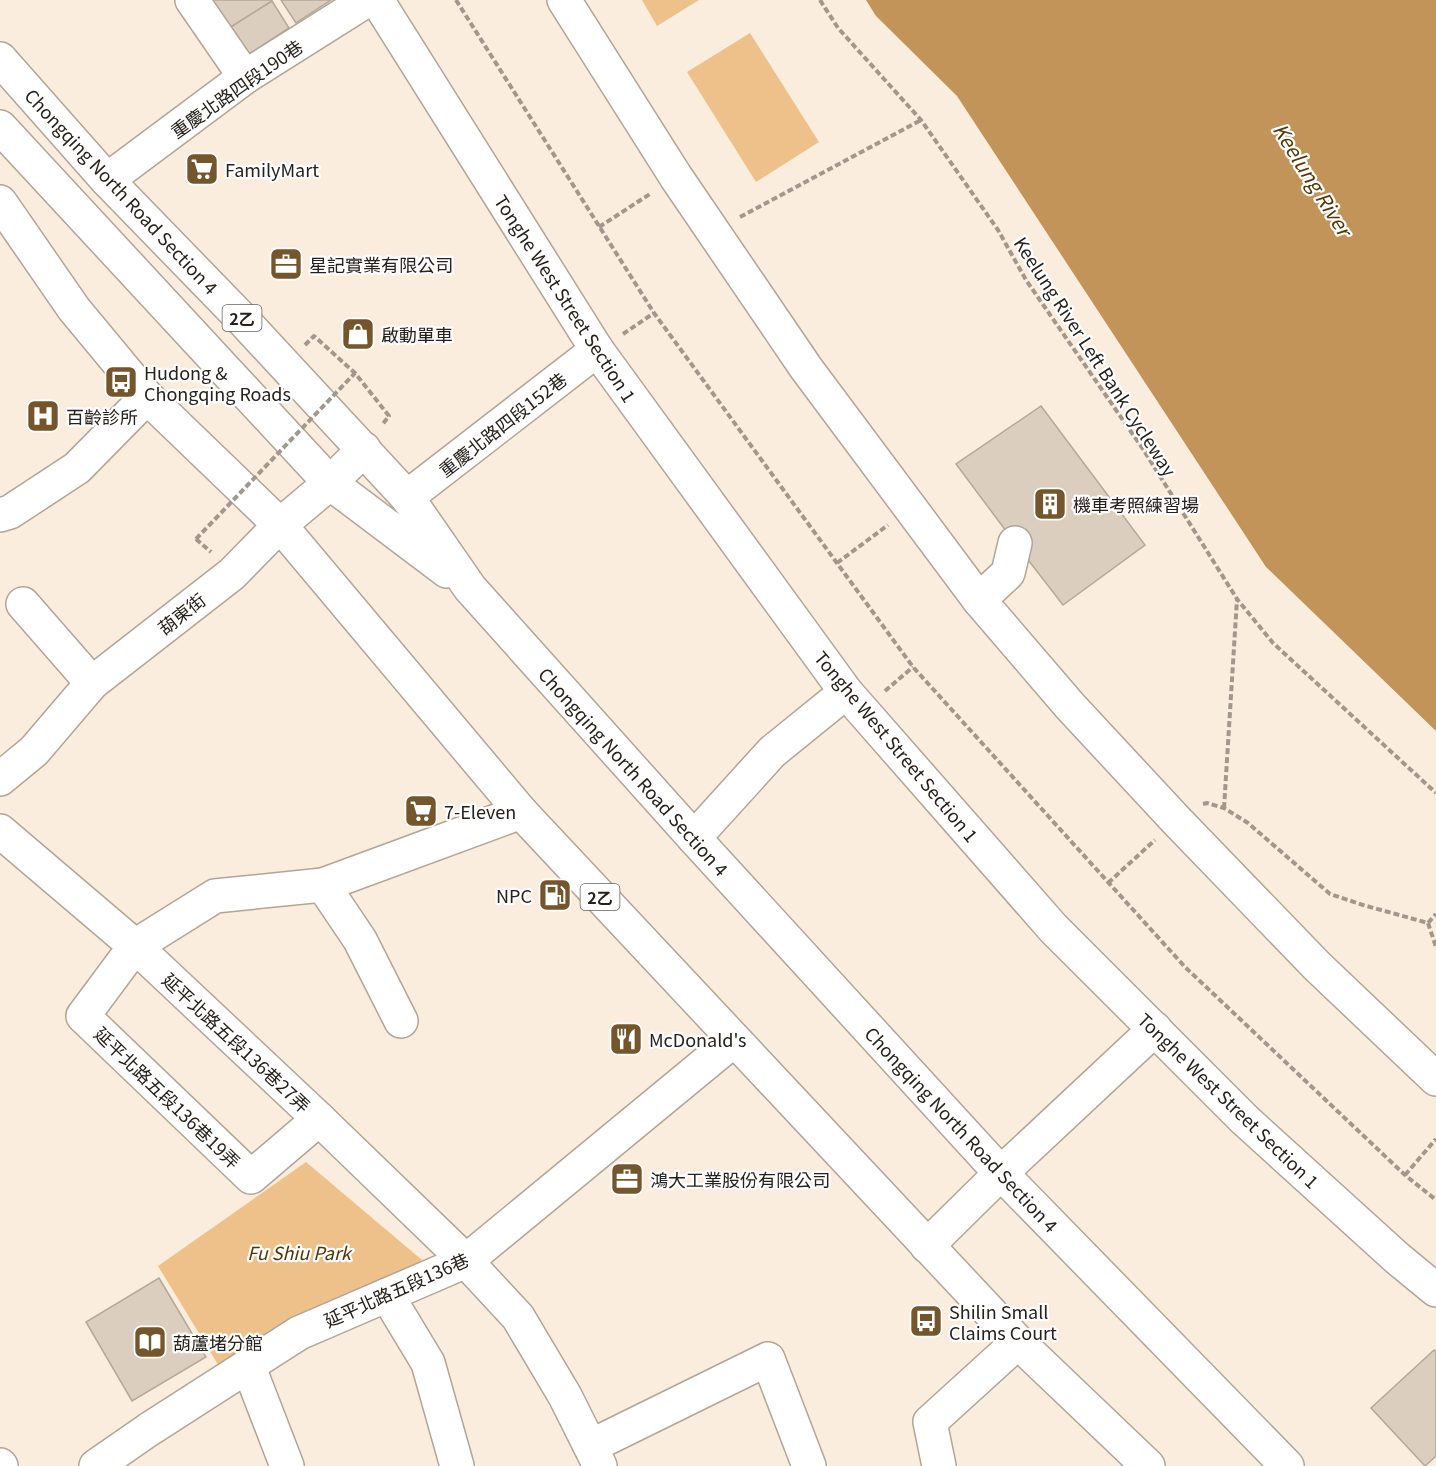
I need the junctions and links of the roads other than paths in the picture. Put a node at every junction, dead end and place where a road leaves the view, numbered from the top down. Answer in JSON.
{"nodes":[{"id":1,"x":192,"y":0,"type":"edge"},
{"id":2,"x":367,"y":0,"type":"edge"},
{"id":3,"x":377,"y":0,"type":"edge"},
{"id":4,"x":564,"y":0,"type":"edge"},
{"id":5,"x":0,"y":59,"type":"edge"},
{"id":6,"x":245,"y":77,"type":"junction"},
{"id":7,"x":0,"y":127,"type":"edge"},
{"id":8,"x":106,"y":180,"type":"junction"},
{"id":9,"x":0,"y":202,"type":"edge"},
{"id":10,"x":0,"y":233,"type":"edge"},
{"id":11,"x":74,"y":309,"type":"junction"},
{"id":12,"x":597,"y":350,"type":"junction"},
{"id":13,"x":147,"y":397,"type":"junction"},
{"id":14,"x":364,"y":449,"type":"junction"},
{"id":15,"x":330,"y":483,"type":"junction"},
{"id":16,"x":407,"y":497,"type":"junction"},
{"id":17,"x":0,"y":515,"type":"edge"},
{"id":18,"x":280,"y":525,"type":"junction"},
{"id":19,"x":1015,"y":543,"type":"dead end"},
{"id":20,"x":470,"y":588,"type":"junction"},
{"id":21,"x":979,"y":600,"type":"junction"},
{"id":22,"x":23,"y":604,"type":"dead end"},
{"id":23,"x":92,"y":683,"type":"junction"},
{"id":24,"x":846,"y":692,"type":"junction"},
{"id":25,"x":0,"y":779,"type":"edge"},
{"id":26,"x":521,"y":812,"type":"junction"},
{"id":27,"x":0,"y":831,"type":"edge"},
{"id":28,"x":694,"y":838,"type":"junction"},
{"id":29,"x":323,"y":885,"type":"junction"},
{"id":30,"x":135,"y":945,"type":"junction"},
{"id":31,"x":401,"y":1021,"type":"dead end"},
{"id":32,"x":1155,"y":1029,"type":"junction"},
{"id":33,"x":734,"y":1040,"type":"junction"},
{"id":34,"x":1436,"y":1079,"type":"edge"},
{"id":35,"x":319,"y":1119,"type":"junction"},
{"id":36,"x":1001,"y":1173,"type":"junction"},
{"id":37,"x":927,"y":1246,"type":"junction"},
{"id":38,"x":466,"y":1261,"type":"junction"},
{"id":39,"x":1436,"y":1290,"type":"edge"},
{"id":40,"x":387,"y":1295,"type":"junction"},
{"id":41,"x":1018,"y":1342,"type":"junction"},
{"id":42,"x":248,"y":1365,"type":"junction"},
{"id":43,"x":596,"y":1456,"type":"edge"},
{"id":44,"x":96,"y":1466,"type":"edge"},
{"id":45,"x":287,"y":1466,"type":"edge"},
{"id":46,"x":457,"y":1466,"type":"edge"},
{"id":47,"x":809,"y":1466,"type":"edge"},
{"id":48,"x":939,"y":1466,"type":"edge"},
{"id":49,"x":1148,"y":1466,"type":"edge"},
{"id":50,"x":1287,"y":1466,"type":"edge"}],
"edges":[{"from":1,"to":6,"type":"main road"},
{"from":2,"to":6,"type":"main road","name":"重慶北路四段190巷"},
{"from":3,"to":12,"type":"main road","name":"Tonghe West Street Section 1"},
{"from":4,"to":21,"type":"main road"},
{"from":5,"to":8,"type":"main road","name":"Chongqing North Road Section 4","number":"2乙"},
{"from":6,"to":8,"type":"main road","name":"重慶北路四段190巷"},
{"from":7,"to":15,"type":"main road"},
{"from":8,"to":14,"type":"main road","name":"Chongqing North Road Section 4","number":"2乙"},
{"from":9,"to":11,"type":"main road","number":"2乙"},
{"from":10,"to":11,"type":"main road"},
{"from":11,"to":13,"type":"main road","number":"2乙"},
{"from":12,"to":16,"type":"main road","name":"重慶北路四段152巷"},
{"from":12,"to":24,"type":"main road","name":"Tonghe West Street Section 1"},
{"from":13,"to":17,"type":"main road"},
{"from":13,"to":18,"type":"main road","number":"2乙"},
{"from":14,"to":15,"type":"main road","name":"葫東街"},
{"from":14,"to":16,"type":"main road","name":"Chongqing North Road Section 4","number":"2乙"},
{"from":15,"to":18,"type":"main road","name":"葫東街"},
{"from":15,"to":20,"type":"main road"},
{"from":16,"to":20,"type":"main road","name":"Chongqing North Road Section 4","number":"2乙"},
{"from":18,"to":23,"type":"main road","name":"葫東街"},
{"from":18,"to":26,"type":"main road","number":"2乙"},
{"from":19,"to":21,"type":"main road"},
{"from":20,"to":28,"type":"main road","name":"Chongqing North Road Section 4","number":"2乙"},
{"from":21,"to":34,"type":"main road"},
{"from":22,"to":23,"type":"main road"},
{"from":23,"to":25,"type":"main road","name":"葫東街"},
{"from":24,"to":28,"type":"main road"},
{"from":24,"to":32,"type":"main road","name":"Tonghe West Street Section 1"},
{"from":26,"to":29,"type":"main road"},
{"from":26,"to":33,"type":"main road","number":"2乙"},
{"from":27,"to":30,"type":"main road","name":"延平北路五段136巷27弄"},
{"from":28,"to":36,"type":"main road","name":"Chongqing North Road Section 4","number":"2乙"},
{"from":29,"to":30,"type":"main road"},
{"from":29,"to":31,"type":"main road"},
{"from":30,"to":35,"type":"main road","name":"延平北路五段136巷27弄"},
{"from":30,"to":35,"type":"main road","name":"延平北路五段136巷19弄"},
{"from":32,"to":36,"type":"main road"},
{"from":32,"to":39,"type":"main road","name":"Tonghe West Street Section 1"},
{"from":33,"to":37,"type":"main road","number":"2乙"},
{"from":33,"to":38,"type":"main road","name":"延平北路五段136巷"},
{"from":35,"to":38,"type":"main road","name":"延平北路五段136巷27弄"},
{"from":36,"to":37,"type":"main road"},
{"from":36,"to":50,"type":"main road","name":"Chongqing North Road Section 4","number":"2乙"},
{"from":37,"to":41,"type":"main road","number":"2乙"},
{"from":38,"to":40,"type":"main road","name":"延平北路五段136巷"},
{"from":38,"to":43,"type":"main road","name":"延平北路五段136巷27弄"},
{"from":40,"to":42,"type":"main road","name":"延平北路五段136巷"},
{"from":40,"to":46,"type":"main road"},
{"from":41,"to":48,"type":"main road"},
{"from":41,"to":49,"type":"main road","number":"2乙"},
{"from":42,"to":44,"type":"main road","name":"延平北路五段136巷"},
{"from":42,"to":45,"type":"main road"},
{"from":43,"to":47,"type":"main road"}]}
